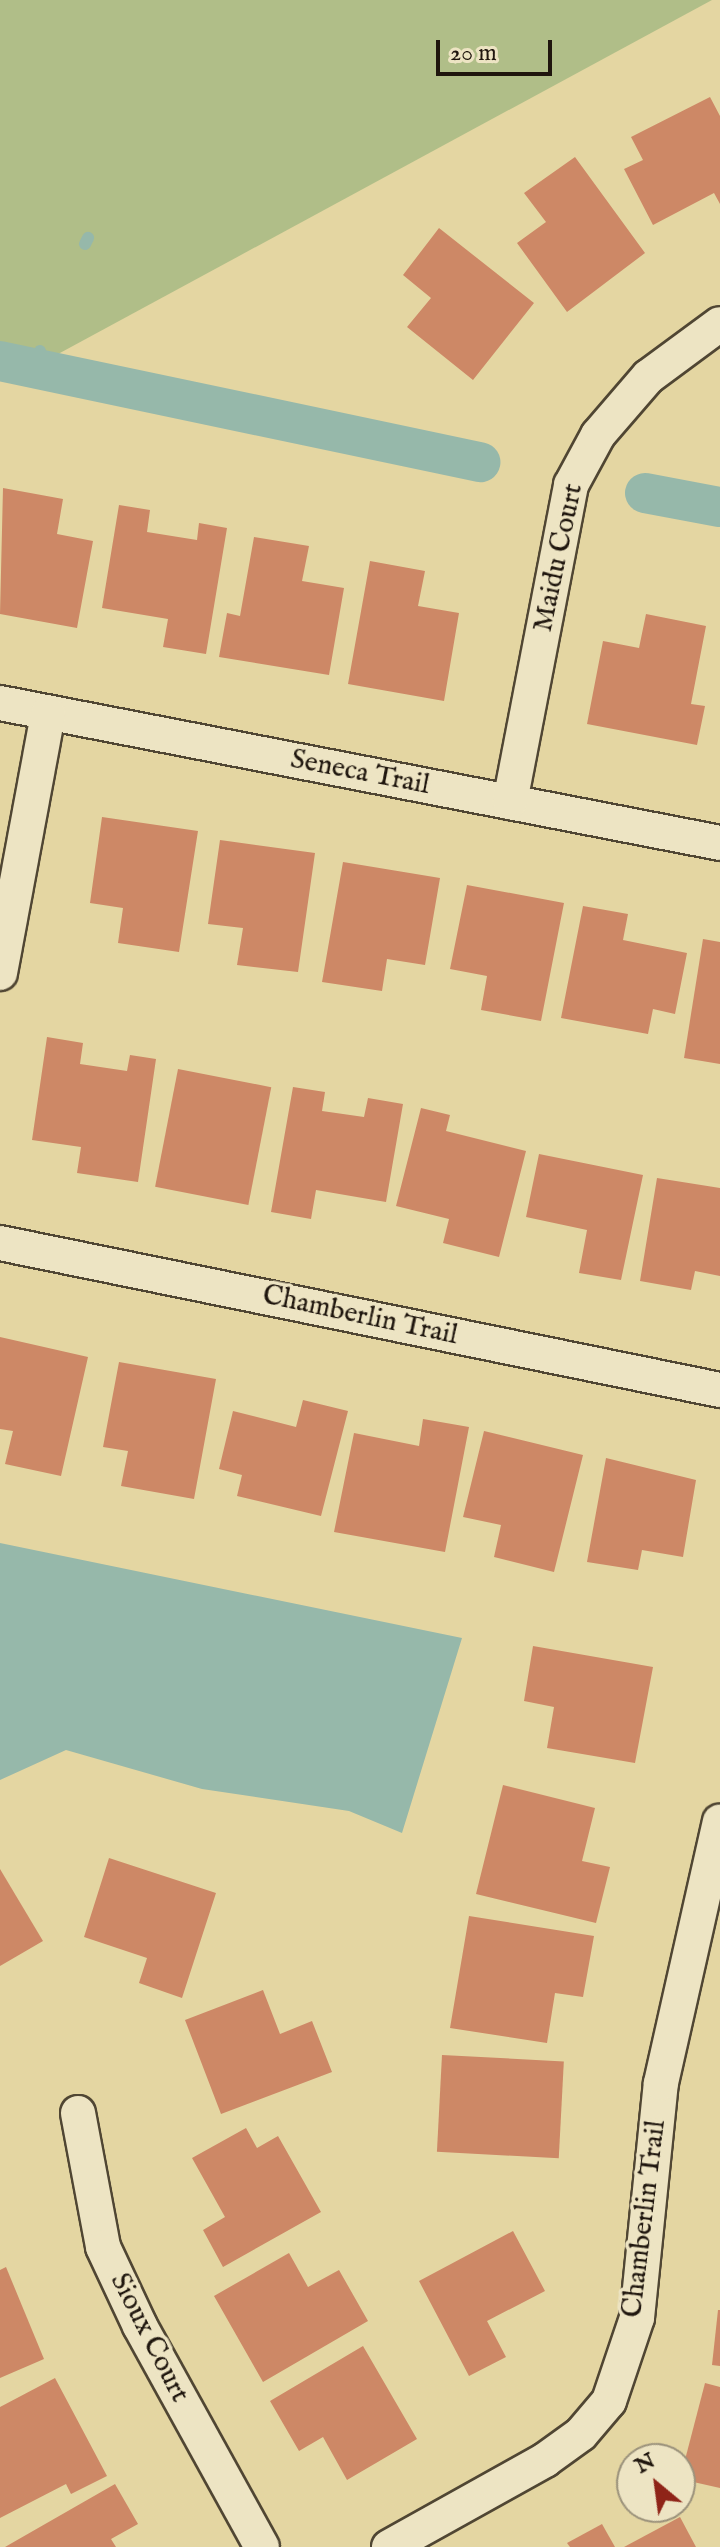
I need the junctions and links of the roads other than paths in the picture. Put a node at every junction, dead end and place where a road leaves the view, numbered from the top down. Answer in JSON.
{"nodes":[{"id":1,"x":720,"y":324,"type":"edge"},
{"id":2,"x":0,"y":703,"type":"edge"},
{"id":3,"x":48,"y":713,"type":"junction"},
{"id":4,"x":510,"y":802,"type":"junction"},
{"id":5,"x":720,"y":843,"type":"edge"},
{"id":6,"x":0,"y":973,"type":"edge"},
{"id":7,"x":0,"y":1243,"type":"edge"},
{"id":8,"x":720,"y":1390,"type":"edge"},
{"id":9,"x":720,"y":1822,"type":"edge"},
{"id":10,"x":78,"y":2113,"type":"dead end"},
{"id":11,"x":262,"y":2547,"type":"edge"},
{"id":12,"x":389,"y":2547,"type":"edge"}],
"edges":[{"from":1,"to":4,"type":"street","name":"Maidu Court"},
{"from":2,"to":3,"type":"street","name":"Seneca Trail"},
{"from":3,"to":4,"type":"street","name":"Seneca Trail"},
{"from":3,"to":6,"type":"street"},
{"from":4,"to":5,"type":"street","name":"Seneca Trail"},
{"from":7,"to":8,"type":"street","name":"Chamberlin Trail"},
{"from":9,"to":12,"type":"street","name":"Chamberlin Trail"},
{"from":10,"to":11,"type":"street","name":"Sioux Court"}]}
